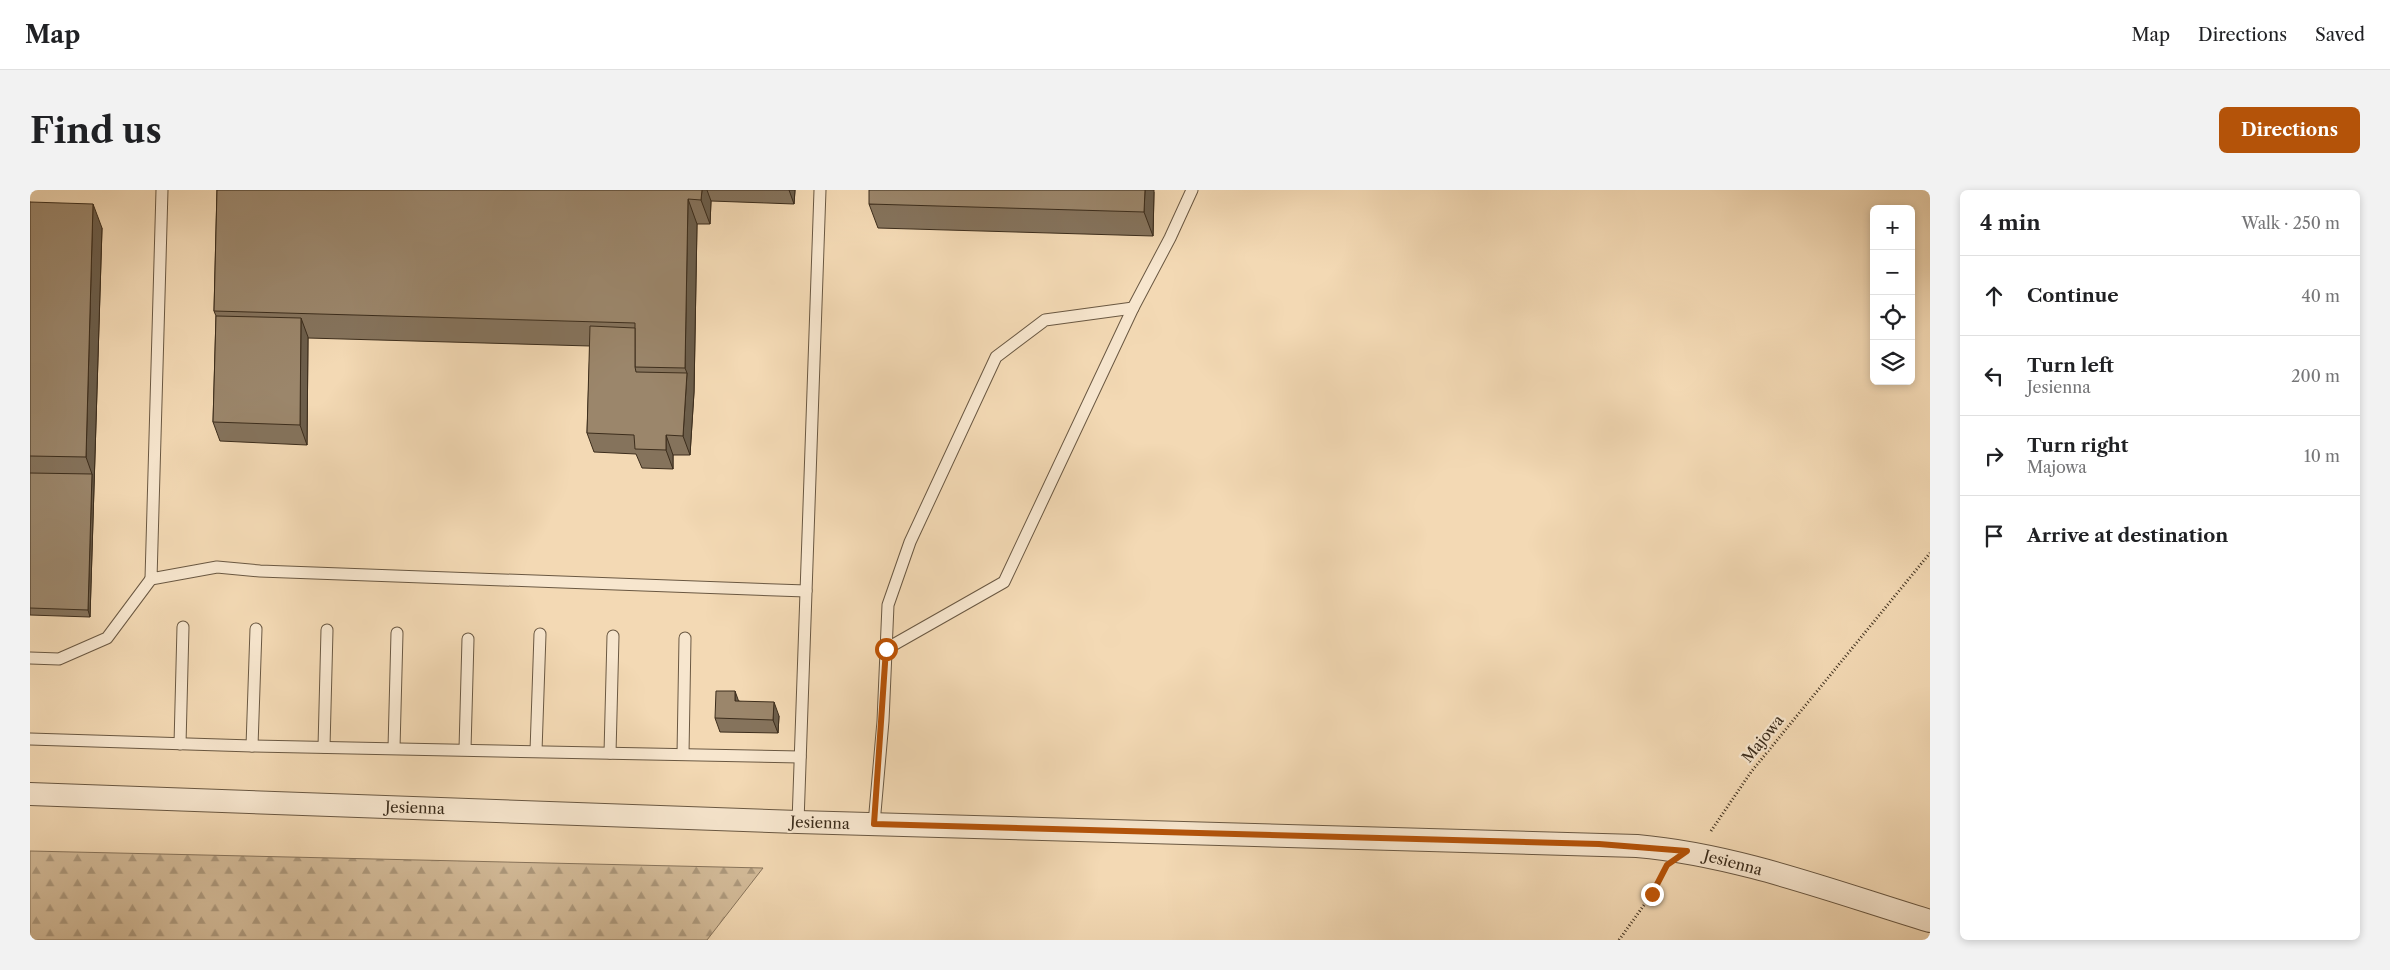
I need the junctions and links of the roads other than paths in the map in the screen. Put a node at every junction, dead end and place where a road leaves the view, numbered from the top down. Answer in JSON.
{"nodes":[{"id":1,"x":162,"y":190,"type":"edge"},
{"id":2,"x":820,"y":190,"type":"edge"},
{"id":3,"x":1192,"y":190,"type":"edge"},
{"id":4,"x":1133,"y":308,"type":"junction"},
{"id":5,"x":151,"y":580,"type":"junction"},
{"id":6,"x":806,"y":591,"type":"junction"},
{"id":7,"x":183,"y":627,"type":"dead end"},
{"id":8,"x":256,"y":629,"type":"dead end"},
{"id":9,"x":327,"y":630,"type":"dead end"},
{"id":10,"x":397,"y":633,"type":"dead end"},
{"id":11,"x":540,"y":634,"type":"dead end"},
{"id":12,"x":613,"y":636,"type":"dead end"},
{"id":13,"x":685,"y":638,"type":"dead end"},
{"id":14,"x":468,"y":639,"type":"dead end"},
{"id":15,"x":886,"y":649,"type":"junction"},
{"id":16,"x":30,"y":658,"type":"edge"},
{"id":17,"x":30,"y":739,"type":"edge"},
{"id":18,"x":180,"y":744,"type":"junction"},
{"id":19,"x":252,"y":746,"type":"junction"},
{"id":20,"x":324,"y":747,"type":"junction"},
{"id":21,"x":394,"y":748,"type":"junction"},
{"id":22,"x":465,"y":749,"type":"junction"},
{"id":23,"x":536,"y":751,"type":"junction"},
{"id":24,"x":610,"y":753,"type":"junction"},
{"id":25,"x":683,"y":754,"type":"junction"},
{"id":26,"x":800,"y":757,"type":"junction"},
{"id":27,"x":30,"y":794,"type":"edge"},
{"id":28,"x":798,"y":822,"type":"junction"},
{"id":29,"x":874,"y":824,"type":"junction"},
{"id":30,"x":1930,"y":921,"type":"edge"}],
"edges":[{"from":1,"to":5,"type":"lane"},
{"from":2,"to":6,"type":"lane"},
{"from":3,"to":4,"type":"lane"},
{"from":4,"to":15,"type":"lane"},
{"from":4,"to":15,"type":"lane"},
{"from":5,"to":6,"type":"lane"},
{"from":5,"to":16,"type":"lane"},
{"from":6,"to":26,"type":"lane"},
{"from":7,"to":18,"type":"lane"},
{"from":8,"to":19,"type":"lane"},
{"from":9,"to":20,"type":"lane"},
{"from":10,"to":21,"type":"lane"},
{"from":11,"to":23,"type":"lane"},
{"from":12,"to":24,"type":"lane"},
{"from":13,"to":25,"type":"lane"},
{"from":14,"to":22,"type":"lane"},
{"from":15,"to":29,"type":"lane"},
{"from":17,"to":18,"type":"lane"},
{"from":18,"to":19,"type":"lane"},
{"from":19,"to":20,"type":"lane"},
{"from":20,"to":21,"type":"lane"},
{"from":21,"to":22,"type":"lane"},
{"from":22,"to":23,"type":"lane"},
{"from":23,"to":24,"type":"lane"},
{"from":24,"to":25,"type":"lane"},
{"from":25,"to":26,"type":"lane"},
{"from":26,"to":28,"type":"lane"},
{"from":27,"to":28,"type":"street","name":"Jesienna"},
{"from":28,"to":29,"type":"street","name":"Jesienna"},
{"from":29,"to":30,"type":"street","name":"Jesienna"}]}
